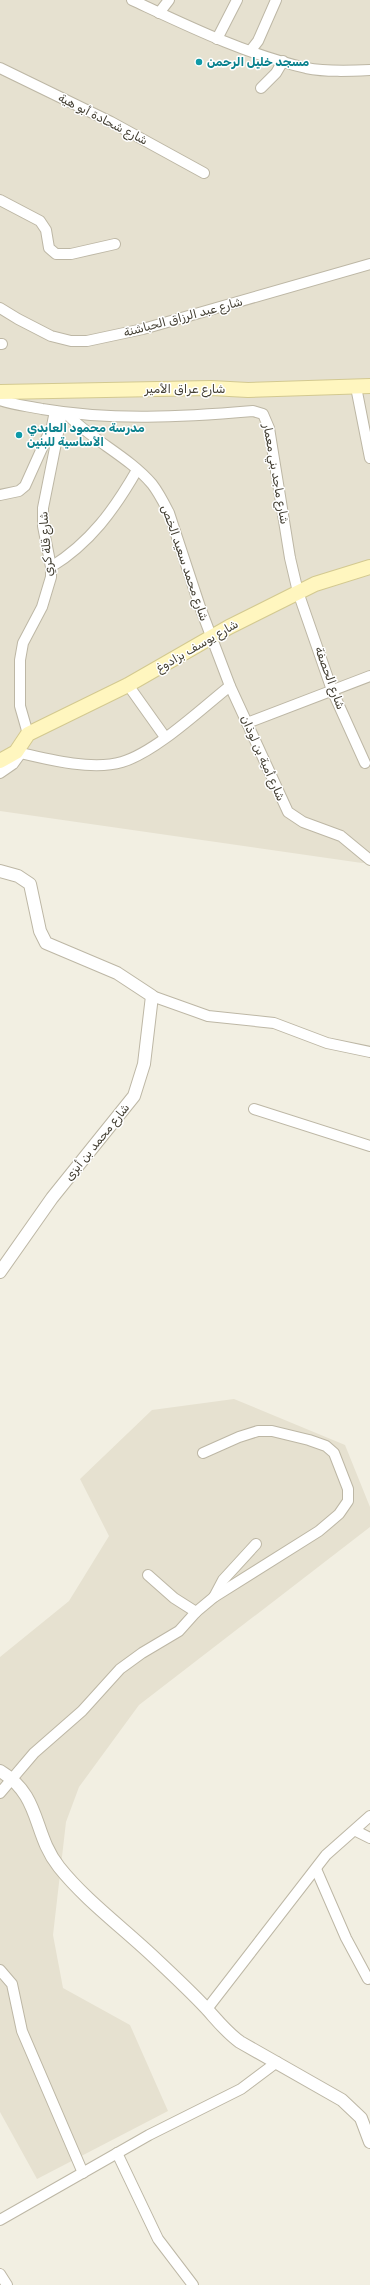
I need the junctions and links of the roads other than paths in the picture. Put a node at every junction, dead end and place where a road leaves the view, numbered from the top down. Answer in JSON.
{"nodes":[{"id":1,"x":132,"y":0,"type":"edge"},
{"id":2,"x":169,"y":0,"type":"edge"},
{"id":3,"x":236,"y":0,"type":"edge"},
{"id":4,"x":276,"y":0,"type":"edge"},
{"id":5,"x":159,"y":12,"type":"junction"},
{"id":6,"x":217,"y":40,"type":"junction"},
{"id":7,"x":252,"y":50,"type":"junction"},
{"id":8,"x":283,"y":61,"type":"junction"},
{"id":9,"x":0,"y":68,"type":"edge"},
{"id":10,"x":370,"y":70,"type":"edge"},
{"id":11,"x":261,"y":88,"type":"dead end"},
{"id":12,"x":204,"y":173,"type":"dead end"},
{"id":13,"x":0,"y":200,"type":"edge"},
{"id":14,"x":115,"y":244,"type":"dead end"},
{"id":15,"x":370,"y":264,"type":"edge"},
{"id":16,"x":1,"y":312,"type":"edge"},
{"id":17,"x":370,"y":386,"type":"edge"},
{"id":18,"x":356,"y":387,"type":"junction"},
{"id":19,"x":0,"y":392,"type":"edge"},
{"id":20,"x":0,"y":400,"type":"edge"},
{"id":21,"x":61,"y":412,"type":"junction"},
{"id":22,"x":370,"y":458,"type":"edge"},
{"id":23,"x":137,"y":470,"type":"junction"},
{"id":24,"x":0,"y":495,"type":"edge"},
{"id":25,"x":51,"y":567,"type":"junction"},
{"id":26,"x":370,"y":567,"type":"edge"},
{"id":27,"x":298,"y":592,"type":"junction"},
{"id":28,"x":211,"y":637,"type":"junction"},
{"id":29,"x":370,"y":676,"type":"edge"},
{"id":30,"x":128,"y":685,"type":"junction"},
{"id":31,"x":230,"y":686,"type":"junction"},
{"id":32,"x":332,"y":690,"type":"junction"},
{"id":33,"x":247,"y":723,"type":"junction"},
{"id":34,"x":28,"y":734,"type":"junction"},
{"id":35,"x":165,"y":737,"type":"junction"},
{"id":36,"x":18,"y":752,"type":"junction"},
{"id":37,"x":0,"y":761,"type":"edge"},
{"id":38,"x":365,"y":763,"type":"dead end"},
{"id":39,"x":0,"y":773,"type":"edge"},
{"id":40,"x":370,"y":860,"type":"edge"},
{"id":41,"x":0,"y":871,"type":"edge"},
{"id":42,"x":152,"y":996,"type":"junction"},
{"id":43,"x":370,"y":1052,"type":"edge"},
{"id":44,"x":254,"y":1109,"type":"dead end"},
{"id":45,"x":370,"y":1146,"type":"edge"},
{"id":46,"x":0,"y":1272,"type":"edge"},
{"id":47,"x":203,"y":1453,"type":"dead end"},
{"id":48,"x":256,"y":1544,"type":"dead end"},
{"id":49,"x":148,"y":1575,"type":"dead end"},
{"id":50,"x":214,"y":1597,"type":"junction"},
{"id":51,"x":196,"y":1612,"type":"junction"},
{"id":52,"x":0,"y":1771,"type":"edge"},
{"id":53,"x":12,"y":1778,"type":"junction"},
{"id":54,"x":0,"y":1793,"type":"edge"},
{"id":55,"x":370,"y":1816,"type":"edge"},
{"id":56,"x":356,"y":1831,"type":"junction"},
{"id":57,"x":370,"y":1838,"type":"edge"},
{"id":58,"x":316,"y":1869,"type":"junction"},
{"id":59,"x":0,"y":1970,"type":"edge"},
{"id":60,"x":368,"y":1979,"type":"dead end"},
{"id":61,"x":207,"y":2009,"type":"junction"},
{"id":62,"x":277,"y":2062,"type":"junction"},
{"id":63,"x":365,"y":2117,"type":"edge"},
{"id":64,"x":370,"y":2142,"type":"edge"},
{"id":65,"x":117,"y":2153,"type":"junction"},
{"id":66,"x":83,"y":2173,"type":"junction"},
{"id":67,"x":0,"y":2220,"type":"edge"},
{"id":68,"x":0,"y":2274,"type":"edge"},
{"id":69,"x":7,"y":2285,"type":"edge"},
{"id":70,"x":193,"y":2285,"type":"edge"}],
"edges":[{"from":1,"to":5,"type":"street"},
{"from":2,"to":5,"type":"street"},
{"from":3,"to":6,"type":"street"},
{"from":4,"to":7,"type":"street"},
{"from":5,"to":6,"type":"street"},
{"from":6,"to":7,"type":"street"},
{"from":7,"to":8,"type":"street"},
{"from":8,"to":10,"type":"street"},
{"from":8,"to":11,"type":"street"},
{"from":9,"to":12,"type":"street","name":"شارع شحادة أبو هية"},
{"from":13,"to":14,"type":"street"},
{"from":15,"to":16,"type":"street","name":"شارع عبد الرزاق الحباشنة"},
{"from":17,"to":18,"type":"main road","name":"شارع عراق الأمير"},
{"from":18,"to":19,"type":"main road","name":"شارع عراق الأمير"},
{"from":18,"to":22,"type":"street"},
{"from":20,"to":21,"type":"street"},
{"from":21,"to":23,"type":"street","name":"شارع محمد سعيد الخص"},
{"from":21,"to":24,"type":"street"},
{"from":21,"to":25,"type":"street","name":"شارع قلة كري"},
{"from":21,"to":27,"type":"street","name":"شارع ماجد بني معمار"},
{"from":23,"to":25,"type":"street"},
{"from":23,"to":28,"type":"street","name":"شارع محمد سعيد الخص"},
{"from":25,"to":34,"type":"street","name":"شارع قلة كري"},
{"from":26,"to":27,"type":"main road","name":"شارع يوسف بزادوغ"},
{"from":27,"to":28,"type":"main road","name":"شارع يوسف بزادوغ"},
{"from":27,"to":32,"type":"street","name":"شارع الحصفة"},
{"from":28,"to":30,"type":"main road","name":"شارع يوسف بزادوغ"},
{"from":28,"to":31,"type":"street","name":"شارع أمية بن لوذان"},
{"from":29,"to":32,"type":"street"},
{"from":30,"to":34,"type":"main road","name":"شارع يوسف بزادوغ"},
{"from":30,"to":35,"type":"street"},
{"from":31,"to":33,"type":"street","name":"شارع أمية بن لوذان"},
{"from":31,"to":35,"type":"street"},
{"from":32,"to":33,"type":"street"},
{"from":32,"to":38,"type":"street","name":"شارع الحصفة"},
{"from":33,"to":40,"type":"street","name":"شارع أمية بن لوذان"},
{"from":34,"to":36,"type":"main road"},
{"from":35,"to":36,"type":"street"},
{"from":36,"to":37,"type":"main road"},
{"from":36,"to":39,"type":"street"},
{"from":41,"to":42,"type":"street"},
{"from":42,"to":43,"type":"street"},
{"from":42,"to":46,"type":"street","name":"شارع محمد بن أبزى"},
{"from":44,"to":45,"type":"street"},
{"from":47,"to":50,"type":"street"},
{"from":48,"to":50,"type":"street"},
{"from":49,"to":51,"type":"street"},
{"from":50,"to":51,"type":"street"},
{"from":51,"to":53,"type":"street"},
{"from":52,"to":53,"type":"street"},
{"from":53,"to":54,"type":"street"},
{"from":53,"to":61,"type":"street"},
{"from":55,"to":56,"type":"street"},
{"from":56,"to":57,"type":"street"},
{"from":56,"to":58,"type":"street"},
{"from":58,"to":60,"type":"street"},
{"from":58,"to":61,"type":"street"},
{"from":59,"to":66,"type":"street"},
{"from":61,"to":62,"type":"street"},
{"from":62,"to":63,"type":"street"},
{"from":62,"to":65,"type":"street"},
{"from":63,"to":64,"type":"street"},
{"from":65,"to":66,"type":"street"},
{"from":65,"to":70,"type":"street"},
{"from":66,"to":67,"type":"street"},
{"from":68,"to":69,"type":"street"}]}
